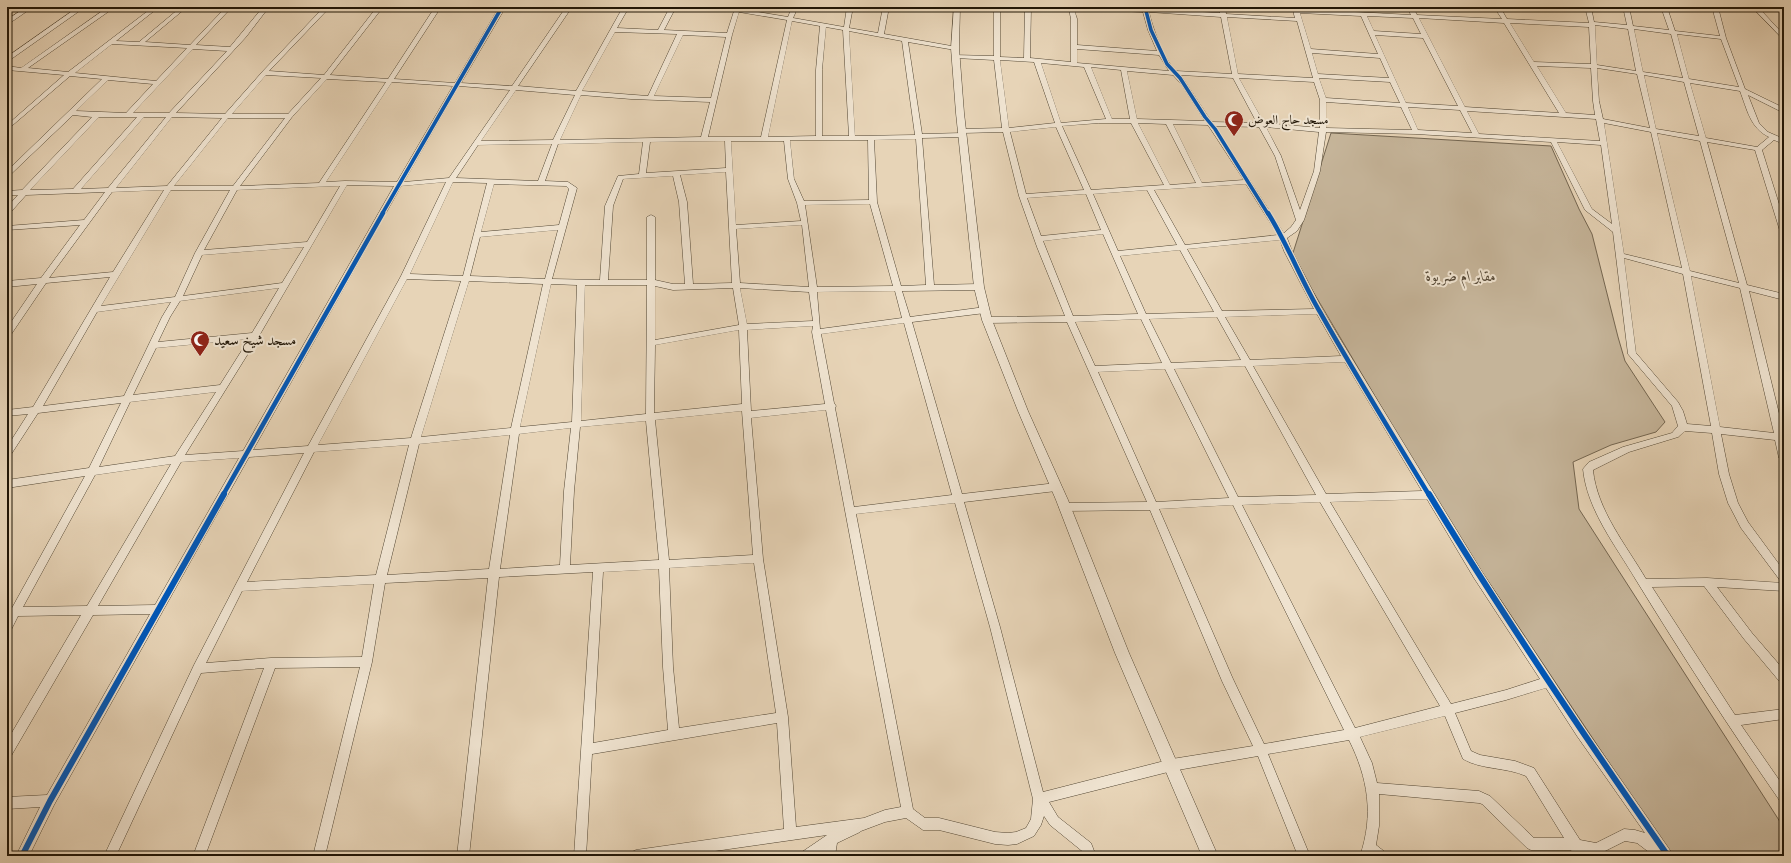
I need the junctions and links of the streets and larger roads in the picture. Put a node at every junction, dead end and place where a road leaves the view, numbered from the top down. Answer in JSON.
{"nodes":[{"id":1,"x":30,"y":7,"type":"edge"},
{"id":2,"x":82,"y":7,"type":"edge"},
{"id":3,"x":112,"y":7,"type":"edge"},
{"id":4,"x":156,"y":7,"type":"edge"},
{"id":5,"x":184,"y":7,"type":"edge"},
{"id":6,"x":229,"y":7,"type":"edge"},
{"id":7,"x":266,"y":7,"type":"edge"},
{"id":8,"x":327,"y":7,"type":"edge"},
{"id":9,"x":380,"y":7,"type":"edge"},
{"id":10,"x":438,"y":7,"type":"edge"},
{"id":11,"x":477,"y":7,"type":"edge"},
{"id":12,"x":569,"y":7,"type":"edge"},
{"id":13,"x":626,"y":7,"type":"edge"},
{"id":14,"x":673,"y":7,"type":"edge"},
{"id":15,"x":720,"y":7,"type":"edge"},
{"id":16,"x":795,"y":7,"type":"edge"},
{"id":17,"x":850,"y":7,"type":"edge"},
{"id":18,"x":886,"y":7,"type":"edge"},
{"id":19,"x":957,"y":7,"type":"edge"},
{"id":20,"x":997,"y":7,"type":"edge"},
{"id":21,"x":1028,"y":7,"type":"edge"},
{"id":22,"x":1061,"y":7,"type":"edge"},
{"id":23,"x":1071,"y":7,"type":"edge"},
{"id":24,"x":1222,"y":7,"type":"edge"},
{"id":25,"x":1410,"y":7,"type":"edge"},
{"id":26,"x":1497,"y":7,"type":"edge"},
{"id":27,"x":1588,"y":7,"type":"edge"},
{"id":28,"x":1626,"y":7,"type":"edge"},
{"id":29,"x":1664,"y":7,"type":"edge"},
{"id":30,"x":1714,"y":7,"type":"edge"},
{"id":31,"x":1755,"y":7,"type":"edge"},
{"id":32,"x":502,"y":8,"type":"edge"},
{"id":33,"x":738,"y":8,"type":"edge"},
{"id":34,"x":1145,"y":9,"type":"edge"},
{"id":35,"x":1296,"y":9,"type":"edge"},
{"id":36,"x":1363,"y":14,"type":"junction"},
{"id":37,"x":1223,"y":16,"type":"junction"},
{"id":38,"x":1415,"y":17,"type":"junction"},
{"id":39,"x":790,"y":19,"type":"junction"},
{"id":40,"x":1300,"y":20,"type":"junction"},
{"id":41,"x":1506,"y":21,"type":"junction"},
{"id":42,"x":7,"y":23,"type":"edge"},
{"id":43,"x":1592,"y":24,"type":"junction"},
{"id":44,"x":822,"y":25,"type":"junction"},
{"id":45,"x":1631,"y":27,"type":"junction"},
{"id":46,"x":846,"y":29,"type":"junction"},
{"id":47,"x":614,"y":30,"type":"junction"},
{"id":48,"x":660,"y":32,"type":"junction"},
{"id":49,"x":1672,"y":32,"type":"junction"},
{"id":50,"x":681,"y":33,"type":"junction"},
{"id":51,"x":1372,"y":33,"type":"junction"},
{"id":52,"x":729,"y":35,"type":"junction"},
{"id":53,"x":881,"y":35,"type":"junction"},
{"id":54,"x":1425,"y":36,"type":"junction"},
{"id":55,"x":1724,"y":38,"type":"junction"},
{"id":56,"x":1784,"y":38,"type":"edge"},
{"id":57,"x":905,"y":39,"type":"junction"},
{"id":58,"x":112,"y":42,"type":"junction"},
{"id":59,"x":141,"y":43,"type":"junction"},
{"id":60,"x":1075,"y":47,"type":"junction"},
{"id":61,"x":192,"y":48,"type":"junction"},
{"id":62,"x":229,"y":49,"type":"junction"},
{"id":63,"x":1308,"y":51,"type":"junction"},
{"id":64,"x":955,"y":52,"type":"junction"},
{"id":65,"x":1162,"y":53,"type":"junction"},
{"id":66,"x":1382,"y":56,"type":"junction"},
{"id":67,"x":996,"y":59,"type":"junction"},
{"id":68,"x":7,"y":60,"type":"edge"},
{"id":69,"x":1027,"y":60,"type":"junction"},
{"id":70,"x":1037,"y":61,"type":"junction"},
{"id":71,"x":1074,"y":64,"type":"junction"},
{"id":72,"x":1534,"y":64,"type":"junction"},
{"id":73,"x":1087,"y":66,"type":"junction"},
{"id":74,"x":1595,"y":66,"type":"junction"},
{"id":75,"x":7,"y":68,"type":"edge"},
{"id":76,"x":1124,"y":69,"type":"junction"},
{"id":77,"x":22,"y":70,"type":"junction"},
{"id":78,"x":266,"y":73,"type":"junction"},
{"id":79,"x":1174,"y":73,"type":"junction"},
{"id":80,"x":1640,"y":73,"type":"junction"},
{"id":81,"x":68,"y":75,"type":"junction"},
{"id":82,"x":326,"y":76,"type":"junction"},
{"id":83,"x":1236,"y":76,"type":"junction"},
{"id":84,"x":1316,"y":78,"type":"junction"},
{"id":85,"x":106,"y":79,"type":"junction"},
{"id":86,"x":391,"y":80,"type":"junction"},
{"id":87,"x":1393,"y":80,"type":"junction"},
{"id":88,"x":1686,"y":80,"type":"junction"},
{"id":89,"x":159,"y":83,"type":"junction"},
{"id":90,"x":456,"y":84,"type":"junction"},
{"id":91,"x":515,"y":88,"type":"junction"},
{"id":92,"x":1742,"y":89,"type":"junction"},
{"id":93,"x":579,"y":92,"type":"junction"},
{"id":94,"x":651,"y":96,"type":"junction"},
{"id":95,"x":713,"y":100,"type":"junction"},
{"id":96,"x":1323,"y":100,"type":"junction"},
{"id":97,"x":1404,"y":104,"type":"junction"},
{"id":98,"x":1462,"y":108,"type":"junction"},
{"id":99,"x":1784,"y":111,"type":"edge"},
{"id":100,"x":72,"y":113,"type":"junction"},
{"id":101,"x":1564,"y":114,"type":"junction"},
{"id":102,"x":97,"y":115,"type":"junction"},
{"id":103,"x":128,"y":115,"type":"junction"},
{"id":104,"x":142,"y":115,"type":"junction"},
{"id":105,"x":170,"y":115,"type":"junction"},
{"id":106,"x":226,"y":116,"type":"junction"},
{"id":107,"x":290,"y":116,"type":"junction"},
{"id":108,"x":1600,"y":119,"type":"junction"},
{"id":109,"x":1110,"y":121,"type":"junction"},
{"id":110,"x":1134,"y":122,"type":"junction"},
{"id":111,"x":1169,"y":123,"type":"junction"},
{"id":112,"x":1209,"y":125,"type":"junction"},
{"id":113,"x":1262,"y":125,"type":"junction"},
{"id":114,"x":1058,"y":126,"type":"junction"},
{"id":115,"x":7,"y":128,"type":"edge"},
{"id":116,"x":1006,"y":130,"type":"junction"},
{"id":117,"x":1323,"y":130,"type":"junction"},
{"id":118,"x":1653,"y":131,"type":"junction"},
{"id":119,"x":1416,"y":132,"type":"junction"},
{"id":120,"x":962,"y":133,"type":"junction"},
{"id":121,"x":919,"y":136,"type":"junction"},
{"id":122,"x":1477,"y":136,"type":"junction"},
{"id":123,"x":1773,"y":137,"type":"junction"},
{"id":124,"x":819,"y":138,"type":"junction"},
{"id":125,"x":852,"y":138,"type":"junction"},
{"id":126,"x":871,"y":138,"type":"junction"},
{"id":127,"x":704,"y":139,"type":"junction"},
{"id":128,"x":728,"y":139,"type":"junction"},
{"id":129,"x":764,"y":139,"type":"junction"},
{"id":130,"x":787,"y":139,"type":"junction"},
{"id":131,"x":1702,"y":139,"type":"junction"},
{"id":132,"x":647,"y":140,"type":"junction"},
{"id":133,"x":1552,"y":140,"type":"junction"},
{"id":134,"x":556,"y":141,"type":"junction"},
{"id":135,"x":1784,"y":142,"type":"edge"},
{"id":136,"x":475,"y":143,"type":"junction"},
{"id":137,"x":1604,"y":143,"type":"junction"},
{"id":138,"x":1758,"y":149,"type":"junction"},
{"id":139,"x":730,"y":170,"type":"junction"},
{"id":140,"x":676,"y":173,"type":"junction"},
{"id":141,"x":7,"y":175,"type":"edge"},
{"id":142,"x":642,"y":175,"type":"junction"},
{"id":143,"x":451,"y":180,"type":"junction"},
{"id":144,"x":491,"y":181,"type":"junction"},
{"id":145,"x":1249,"y":182,"type":"junction"},
{"id":146,"x":345,"y":183,"type":"junction"},
{"id":147,"x":541,"y":183,"type":"junction"},
{"id":148,"x":399,"y":184,"type":"junction"},
{"id":149,"x":1200,"y":185,"type":"junction"},
{"id":150,"x":322,"y":186,"type":"junction"},
{"id":151,"x":1168,"y":187,"type":"junction"},
{"id":152,"x":169,"y":188,"type":"junction"},
{"id":153,"x":235,"y":188,"type":"junction"},
{"id":154,"x":1149,"y":188,"type":"junction"},
{"id":155,"x":109,"y":190,"type":"junction"},
{"id":156,"x":75,"y":191,"type":"junction"},
{"id":157,"x":1088,"y":191,"type":"junction"},
{"id":158,"x":7,"y":193,"type":"edge"},
{"id":159,"x":23,"y":193,"type":"junction"},
{"id":160,"x":1023,"y":196,"type":"junction"},
{"id":161,"x":1774,"y":198,"type":"junction"},
{"id":162,"x":1784,"y":200,"type":"edge"},
{"id":163,"x":873,"y":202,"type":"junction"},
{"id":164,"x":800,"y":203,"type":"junction"},
{"id":165,"x":7,"y":211,"type":"edge"},
{"id":166,"x":651,"y":217,"type":"dead end"},
{"id":167,"x":1300,"y":220,"type":"junction"},
{"id":168,"x":84,"y":222,"type":"junction"},
{"id":169,"x":805,"y":223,"type":"junction"},
{"id":170,"x":563,"y":227,"type":"junction"},
{"id":171,"x":733,"y":227,"type":"junction"},
{"id":172,"x":7,"y":228,"type":"edge"},
{"id":173,"x":1616,"y":231,"type":"junction"},
{"id":174,"x":1784,"y":231,"type":"edge"},
{"id":175,"x":1105,"y":232,"type":"junction"},
{"id":176,"x":478,"y":235,"type":"junction"},
{"id":177,"x":1283,"y":237,"type":"junction"},
{"id":178,"x":1038,"y":239,"type":"junction"},
{"id":179,"x":309,"y":244,"type":"junction"},
{"id":180,"x":1183,"y":248,"type":"junction"},
{"id":181,"x":199,"y":253,"type":"junction"},
{"id":182,"x":1115,"y":254,"type":"junction"},
{"id":183,"x":1620,"y":255,"type":"junction"},
{"id":184,"x":1687,"y":272,"type":"junction"},
{"id":185,"x":115,"y":274,"type":"junction"},
{"id":186,"x":405,"y":276,"type":"junction"},
{"id":187,"x":466,"y":278,"type":"junction"},
{"id":188,"x":548,"y":281,"type":"junction"},
{"id":189,"x":42,"y":282,"type":"junction"},
{"id":190,"x":604,"y":282,"type":"junction"},
{"id":191,"x":650,"y":282,"type":"junction"},
{"id":192,"x":581,"y":283,"type":"junction"},
{"id":193,"x":7,"y":284,"type":"edge"},
{"id":194,"x":284,"y":285,"type":"junction"},
{"id":195,"x":736,"y":285,"type":"junction"},
{"id":196,"x":689,"y":287,"type":"junction"},
{"id":197,"x":930,"y":287,"type":"junction"},
{"id":198,"x":979,"y":287,"type":"junction"},
{"id":199,"x":1744,"y":287,"type":"junction"},
{"id":200,"x":898,"y":289,"type":"junction"},
{"id":201,"x":813,"y":290,"type":"junction"},
{"id":202,"x":1784,"y":297,"type":"edge"},
{"id":203,"x":178,"y":298,"type":"junction"},
{"id":204,"x":94,"y":310,"type":"junction"},
{"id":205,"x":1319,"y":312,"type":"junction"},
{"id":206,"x":986,"y":315,"type":"junction"},
{"id":207,"x":1221,"y":315,"type":"junction"},
{"id":208,"x":1143,"y":316,"type":"junction"},
{"id":209,"x":1070,"y":319,"type":"junction"},
{"id":210,"x":907,"y":321,"type":"junction"},
{"id":211,"x":743,"y":327,"type":"junction"},
{"id":212,"x":817,"y":328,"type":"junction"},
{"id":213,"x":7,"y":334,"type":"edge"},
{"id":214,"x":255,"y":336,"type":"junction"},
{"id":215,"x":651,"y":342,"type":"junction"},
{"id":216,"x":152,"y":345,"type":"junction"},
{"id":217,"x":1347,"y":359,"type":"junction"},
{"id":218,"x":1247,"y":362,"type":"junction"},
{"id":219,"x":1167,"y":365,"type":"junction"},
{"id":220,"x":1092,"y":368,"type":"junction"},
{"id":221,"x":222,"y":388,"type":"junction"},
{"id":222,"x":126,"y":400,"type":"junction"},
{"id":223,"x":832,"y":406,"type":"junction"},
{"id":224,"x":37,"y":409,"type":"junction"},
{"id":225,"x":747,"y":411,"type":"junction"},
{"id":226,"x":7,"y":413,"type":"edge"},
{"id":227,"x":650,"y":416,"type":"junction"},
{"id":228,"x":576,"y":426,"type":"junction"},
{"id":229,"x":1683,"y":428,"type":"junction"},
{"id":230,"x":515,"y":431,"type":"junction"},
{"id":231,"x":1716,"y":431,"type":"junction"},
{"id":232,"x":1781,"y":437,"type":"edge"},
{"id":233,"x":415,"y":441,"type":"junction"},
{"id":234,"x":311,"y":449,"type":"junction"},
{"id":235,"x":7,"y":454,"type":"edge"},
{"id":236,"x":248,"y":454,"type":"junction"},
{"id":237,"x":1784,"y":458,"type":"edge"},
{"id":238,"x":178,"y":459,"type":"junction"},
{"id":239,"x":92,"y":472,"type":"junction"},
{"id":240,"x":7,"y":484,"type":"edge"},
{"id":241,"x":1056,"y":486,"type":"junction"},
{"id":242,"x":1428,"y":495,"type":"junction"},
{"id":243,"x":959,"y":498,"type":"junction"},
{"id":244,"x":1323,"y":498,"type":"junction"},
{"id":245,"x":1234,"y":501,"type":"junction"},
{"id":246,"x":1153,"y":506,"type":"junction"},
{"id":247,"x":1064,"y":507,"type":"junction"},
{"id":248,"x":851,"y":511,"type":"junction"},
{"id":249,"x":758,"y":559,"type":"junction"},
{"id":250,"x":664,"y":563,"type":"junction"},
{"id":251,"x":565,"y":569,"type":"junction"},
{"id":252,"x":598,"y":569,"type":"junction"},
{"id":253,"x":494,"y":573,"type":"junction"},
{"id":254,"x":1784,"y":579,"type":"edge"},
{"id":255,"x":380,"y":581,"type":"junction"},
{"id":256,"x":1707,"y":582,"type":"junction"},
{"id":257,"x":1644,"y":583,"type":"junction"},
{"id":258,"x":239,"y":587,"type":"junction"},
{"id":259,"x":1784,"y":587,"type":"edge"},
{"id":260,"x":160,"y":609,"type":"junction"},
{"id":261,"x":90,"y":610,"type":"junction"},
{"id":262,"x":16,"y":612,"type":"junction"},
{"id":263,"x":7,"y":627,"type":"edge"},
{"id":264,"x":367,"y":662,"type":"junction"},
{"id":265,"x":271,"y":663,"type":"junction"},
{"id":266,"x":198,"y":668,"type":"junction"},
{"id":267,"x":1784,"y":678,"type":"edge"},
{"id":268,"x":1548,"y":682,"type":"junction"},
{"id":269,"x":1448,"y":709,"type":"junction"},
{"id":270,"x":1784,"y":714,"type":"edge"},
{"id":271,"x":782,"y":717,"type":"junction"},
{"id":272,"x":1732,"y":721,"type":"junction"},
{"id":273,"x":674,"y":734,"type":"junction"},
{"id":274,"x":1352,"y":734,"type":"junction"},
{"id":275,"x":588,"y":749,"type":"junction"},
{"id":276,"x":1261,"y":750,"type":"junction"},
{"id":277,"x":7,"y":752,"type":"edge"},
{"id":278,"x":1172,"y":765,"type":"junction"},
{"id":279,"x":1372,"y":788,"type":"junction"},
{"id":280,"x":1784,"y":797,"type":"edge"},
{"id":281,"x":1039,"y":800,"type":"junction"},
{"id":282,"x":50,"y":801,"type":"junction"},
{"id":283,"x":7,"y":803,"type":"edge"},
{"id":284,"x":908,"y":812,"type":"junction"},
{"id":285,"x":864,"y":824,"type":"junction"},
{"id":286,"x":790,"y":834,"type":"junction"},
{"id":287,"x":832,"y":839,"type":"junction"},
{"id":288,"x":1580,"y":851,"type":"edge"},
{"id":289,"x":1368,"y":852,"type":"edge"},
{"id":290,"x":22,"y":856,"type":"edge"},
{"id":291,"x":110,"y":856,"type":"edge"},
{"id":292,"x":199,"y":856,"type":"edge"},
{"id":293,"x":319,"y":856,"type":"edge"},
{"id":294,"x":463,"y":856,"type":"edge"},
{"id":295,"x":580,"y":856,"type":"edge"},
{"id":296,"x":636,"y":856,"type":"edge"},
{"id":297,"x":806,"y":856,"type":"edge"},
{"id":298,"x":829,"y":856,"type":"edge"},
{"id":299,"x":1090,"y":856,"type":"edge"},
{"id":300,"x":1210,"y":856,"type":"edge"},
{"id":301,"x":1304,"y":856,"type":"edge"},
{"id":302,"x":1381,"y":856,"type":"edge"},
{"id":303,"x":1664,"y":856,"type":"edge"},
{"id":304,"x":1668,"y":856,"type":"edge"}],
"edges":[{"from":1,"to":42,"type":"street"},
{"from":2,"to":68,"type":"street"},
{"from":3,"to":77,"type":"street"},
{"from":4,"to":58,"type":"street"},
{"from":5,"to":59,"type":"street"},
{"from":6,"to":61,"type":"street"},
{"from":7,"to":62,"type":"street"},
{"from":8,"to":78,"type":"street"},
{"from":9,"to":82,"type":"street"},
{"from":10,"to":86,"type":"street"},
{"from":11,"to":32,"type":"street"},
{"from":12,"to":91,"type":"street"},
{"from":13,"to":47,"type":"street"},
{"from":14,"to":48,"type":"street"},
{"from":15,"to":33,"type":"street"},
{"from":16,"to":39,"type":"street"},
{"from":17,"to":46,"type":"street"},
{"from":18,"to":53,"type":"street"},
{"from":19,"to":64,"type":"street"},
{"from":20,"to":67,"type":"street"},
{"from":21,"to":69,"type":"street"},
{"from":22,"to":23,"type":"street"},
{"from":23,"to":34,"type":"street"},
{"from":23,"to":60,"type":"street"},
{"from":24,"to":37,"type":"street"},
{"from":25,"to":38,"type":"street"},
{"from":26,"to":41,"type":"street"},
{"from":27,"to":43,"type":"street"},
{"from":28,"to":45,"type":"street"},
{"from":29,"to":49,"type":"street"},
{"from":30,"to":55,"type":"street"},
{"from":31,"to":56,"type":"street"},
{"from":32,"to":90,"type":"street"},
{"from":33,"to":39,"type":"street"},
{"from":33,"to":52,"type":"street"},
{"from":34,"to":37,"type":"street"},
{"from":34,"to":65,"type":"street"},
{"from":35,"to":36,"type":"street"},
{"from":35,"to":40,"type":"street"},
{"from":36,"to":38,"type":"street"},
{"from":36,"to":51,"type":"street"},
{"from":37,"to":40,"type":"street"},
{"from":37,"to":83,"type":"street"},
{"from":38,"to":41,"type":"street"},
{"from":38,"to":54,"type":"street"},
{"from":39,"to":44,"type":"street"},
{"from":39,"to":129,"type":"street"},
{"from":40,"to":63,"type":"street"},
{"from":41,"to":43,"type":"street"},
{"from":41,"to":72,"type":"street"},
{"from":43,"to":45,"type":"street"},
{"from":43,"to":74,"type":"street"},
{"from":44,"to":46,"type":"street"},
{"from":44,"to":124,"type":"street"},
{"from":45,"to":49,"type":"street"},
{"from":45,"to":80,"type":"street"},
{"from":46,"to":53,"type":"street"},
{"from":46,"to":125,"type":"street"},
{"from":47,"to":48,"type":"street"},
{"from":47,"to":93,"type":"street"},
{"from":48,"to":50,"type":"street"},
{"from":49,"to":55,"type":"street"},
{"from":49,"to":88,"type":"street"},
{"from":50,"to":52,"type":"street"},
{"from":50,"to":94,"type":"street"},
{"from":51,"to":54,"type":"street"},
{"from":51,"to":66,"type":"street"},
{"from":52,"to":95,"type":"street"},
{"from":53,"to":57,"type":"street"},
{"from":54,"to":98,"type":"street"},
{"from":55,"to":92,"type":"street"},
{"from":57,"to":64,"type":"street"},
{"from":57,"to":121,"type":"street"},
{"from":58,"to":59,"type":"street"},
{"from":58,"to":81,"type":"street"},
{"from":59,"to":61,"type":"street"},
{"from":60,"to":65,"type":"street"},
{"from":60,"to":71,"type":"street"},
{"from":61,"to":62,"type":"street"},
{"from":61,"to":89,"type":"street"},
{"from":62,"to":105,"type":"street"},
{"from":63,"to":66,"type":"street"},
{"from":63,"to":84,"type":"street"},
{"from":64,"to":67,"type":"street"},
{"from":64,"to":120,"type":"street"},
{"from":65,"to":79,"type":"street"},
{"from":66,"to":87,"type":"street"},
{"from":67,"to":69,"type":"street"},
{"from":67,"to":116,"type":"street"},
{"from":69,"to":70,"type":"street"},
{"from":70,"to":71,"type":"street"},
{"from":70,"to":114,"type":"street"},
{"from":71,"to":73,"type":"street"},
{"from":72,"to":74,"type":"street"},
{"from":72,"to":101,"type":"street"},
{"from":73,"to":76,"type":"street"},
{"from":73,"to":109,"type":"street"},
{"from":74,"to":80,"type":"street"},
{"from":74,"to":108,"type":"street"},
{"from":75,"to":77,"type":"street"},
{"from":76,"to":79,"type":"street"},
{"from":76,"to":110,"type":"street"},
{"from":77,"to":81,"type":"street"},
{"from":78,"to":82,"type":"street"},
{"from":78,"to":106,"type":"street"},
{"from":79,"to":83,"type":"street"},
{"from":79,"to":112,"type":"street"},
{"from":80,"to":88,"type":"street"},
{"from":80,"to":118,"type":"street"},
{"from":81,"to":85,"type":"street"},
{"from":81,"to":115,"type":"street"},
{"from":82,"to":86,"type":"street"},
{"from":82,"to":107,"type":"street"},
{"from":83,"to":84,"type":"street"},
{"from":83,"to":113,"type":"street"},
{"from":84,"to":87,"type":"street"},
{"from":84,"to":96,"type":"street"},
{"from":85,"to":89,"type":"street"},
{"from":85,"to":100,"type":"street"},
{"from":86,"to":90,"type":"street"},
{"from":86,"to":150,"type":"street"},
{"from":87,"to":97,"type":"street"},
{"from":88,"to":92,"type":"street"},
{"from":88,"to":131,"type":"street"},
{"from":89,"to":103,"type":"street"},
{"from":90,"to":91,"type":"street"},
{"from":90,"to":148,"type":"street"},
{"from":91,"to":93,"type":"street"},
{"from":91,"to":136,"type":"street"},
{"from":92,"to":99,"type":"street"},
{"from":92,"to":123,"type":"street"},
{"from":93,"to":94,"type":"street"},
{"from":93,"to":134,"type":"street"},
{"from":94,"to":95,"type":"street"},
{"from":95,"to":127,"type":"street"},
{"from":96,"to":97,"type":"street"},
{"from":96,"to":117,"type":"street"},
{"from":97,"to":98,"type":"street"},
{"from":97,"to":119,"type":"street"},
{"from":98,"to":101,"type":"street"},
{"from":98,"to":122,"type":"street"},
{"from":100,"to":102,"type":"street"},
{"from":100,"to":141,"type":"street"},
{"from":101,"to":108,"type":"street"},
{"from":102,"to":103,"type":"street"},
{"from":102,"to":159,"type":"street"},
{"from":103,"to":104,"type":"street"},
{"from":104,"to":105,"type":"street"},
{"from":104,"to":156,"type":"street"},
{"from":105,"to":106,"type":"street"},
{"from":105,"to":155,"type":"street"},
{"from":106,"to":107,"type":"street"},
{"from":106,"to":152,"type":"street"},
{"from":107,"to":153,"type":"street"},
{"from":108,"to":118,"type":"street"},
{"from":108,"to":137,"type":"street"},
{"from":109,"to":110,"type":"street"},
{"from":109,"to":114,"type":"street"},
{"from":110,"to":111,"type":"street"},
{"from":110,"to":151,"type":"street"},
{"from":111,"to":112,"type":"street"},
{"from":111,"to":149,"type":"street"},
{"from":112,"to":113,"type":"street"},
{"from":112,"to":145,"type":"street"},
{"from":113,"to":117,"type":"street"},
{"from":113,"to":167,"type":"street"},
{"from":114,"to":116,"type":"street"},
{"from":114,"to":157,"type":"street"},
{"from":116,"to":120,"type":"street"},
{"from":116,"to":160,"type":"street"},
{"from":117,"to":119,"type":"street"},
{"from":117,"to":167,"type":"street"},
{"from":118,"to":131,"type":"street"},
{"from":118,"to":184,"type":"street"},
{"from":119,"to":122,"type":"street"},
{"from":120,"to":121,"type":"street"},
{"from":120,"to":198,"type":"street"},
{"from":121,"to":126,"type":"street"},
{"from":121,"to":197,"type":"street"},
{"from":122,"to":133,"type":"street"},
{"from":123,"to":135,"type":"street"},
{"from":123,"to":138,"type":"street"},
{"from":124,"to":125,"type":"street"},
{"from":124,"to":130,"type":"street"},
{"from":125,"to":126,"type":"street"},
{"from":126,"to":163,"type":"street"},
{"from":127,"to":128,"type":"street"},
{"from":127,"to":132,"type":"street"},
{"from":128,"to":129,"type":"street"},
{"from":128,"to":139,"type":"street"},
{"from":129,"to":130,"type":"street"},
{"from":130,"to":164,"type":"street"},
{"from":131,"to":138,"type":"street"},
{"from":131,"to":199,"type":"street"},
{"from":132,"to":134,"type":"street"},
{"from":132,"to":142,"type":"street"},
{"from":133,"to":137,"type":"street"},
{"from":133,"to":173,"type":"street"},
{"from":134,"to":136,"type":"street"},
{"from":134,"to":147,"type":"street"},
{"from":136,"to":143,"type":"street"},
{"from":137,"to":173,"type":"street"},
{"from":138,"to":161,"type":"street"},
{"from":139,"to":140,"type":"street"},
{"from":139,"to":171,"type":"street"},
{"from":140,"to":142,"type":"street"},
{"from":140,"to":196,"type":"street"},
{"from":142,"to":190,"type":"street"},
{"from":143,"to":144,"type":"street"},
{"from":143,"to":148,"type":"street"},
{"from":143,"to":186,"type":"street"},
{"from":144,"to":147,"type":"street"},
{"from":144,"to":176,"type":"street"},
{"from":145,"to":149,"type":"street"},
{"from":145,"to":177,"type":"street"},
{"from":146,"to":148,"type":"street"},
{"from":146,"to":150,"type":"street"},
{"from":146,"to":179,"type":"street"},
{"from":147,"to":170,"type":"street"},
{"from":148,"to":236,"type":"street"},
{"from":149,"to":151,"type":"street"},
{"from":150,"to":153,"type":"street"},
{"from":151,"to":154,"type":"street"},
{"from":152,"to":153,"type":"street"},
{"from":152,"to":155,"type":"street"},
{"from":152,"to":185,"type":"street"},
{"from":153,"to":181,"type":"street"},
{"from":154,"to":157,"type":"street"},
{"from":154,"to":180,"type":"street"},
{"from":155,"to":156,"type":"street"},
{"from":155,"to":168,"type":"street"},
{"from":156,"to":159,"type":"street"},
{"from":157,"to":160,"type":"street"},
{"from":157,"to":175,"type":"street"},
{"from":158,"to":159,"type":"street"},
{"from":159,"to":165,"type":"street"},
{"from":160,"to":178,"type":"street"},
{"from":161,"to":162,"type":"street"},
{"from":161,"to":174,"type":"street"},
{"from":163,"to":164,"type":"street"},
{"from":163,"to":200,"type":"street"},
{"from":164,"to":169,"type":"street"},
{"from":166,"to":191,"type":"street"},
{"from":167,"to":177,"type":"street"},
{"from":168,"to":172,"type":"street"},
{"from":168,"to":189,"type":"street"},
{"from":169,"to":171,"type":"street"},
{"from":169,"to":201,"type":"street"},
{"from":170,"to":176,"type":"street"},
{"from":170,"to":188,"type":"street"},
{"from":171,"to":195,"type":"street"},
{"from":173,"to":183,"type":"street"},
{"from":175,"to":178,"type":"street"},
{"from":175,"to":182,"type":"street"},
{"from":176,"to":187,"type":"street"},
{"from":177,"to":180,"type":"street"},
{"from":177,"to":205,"type":"street"},
{"from":178,"to":209,"type":"street"},
{"from":179,"to":181,"type":"street"},
{"from":179,"to":194,"type":"street"},
{"from":180,"to":182,"type":"street"},
{"from":180,"to":207,"type":"street"},
{"from":181,"to":203,"type":"street"},
{"from":182,"to":208,"type":"street"},
{"from":183,"to":184,"type":"street"},
{"from":183,"to":229,"type":"street"},
{"from":184,"to":199,"type":"street"},
{"from":184,"to":231,"type":"street"},
{"from":185,"to":189,"type":"street"},
{"from":185,"to":204,"type":"street"},
{"from":186,"to":187,"type":"street"},
{"from":186,"to":234,"type":"street"},
{"from":187,"to":188,"type":"street"},
{"from":187,"to":233,"type":"street"},
{"from":188,"to":192,"type":"street"},
{"from":188,"to":230,"type":"street"},
{"from":189,"to":193,"type":"street"},
{"from":189,"to":213,"type":"street"},
{"from":190,"to":191,"type":"street"},
{"from":190,"to":192,"type":"street"},
{"from":191,"to":196,"type":"street"},
{"from":191,"to":215,"type":"street"},
{"from":192,"to":228,"type":"street"},
{"from":194,"to":203,"type":"street"},
{"from":194,"to":214,"type":"street"},
{"from":195,"to":196,"type":"street"},
{"from":195,"to":201,"type":"street"},
{"from":195,"to":211,"type":"street"},
{"from":197,"to":198,"type":"street"},
{"from":197,"to":200,"type":"street"},
{"from":198,"to":206,"type":"street"},
{"from":199,"to":202,"type":"street"},
{"from":199,"to":232,"type":"street"},
{"from":200,"to":201,"type":"street"},
{"from":200,"to":210,"type":"street"},
{"from":201,"to":212,"type":"street"},
{"from":203,"to":204,"type":"street"},
{"from":203,"to":216,"type":"street"},
{"from":204,"to":224,"type":"street"},
{"from":205,"to":207,"type":"street"},
{"from":205,"to":217,"type":"street"},
{"from":206,"to":209,"type":"street"},
{"from":206,"to":210,"type":"street"},
{"from":206,"to":241,"type":"street"},
{"from":207,"to":208,"type":"street"},
{"from":207,"to":218,"type":"street"},
{"from":208,"to":209,"type":"street"},
{"from":208,"to":219,"type":"street"},
{"from":209,"to":220,"type":"street"},
{"from":210,"to":212,"type":"street"},
{"from":210,"to":243,"type":"street"},
{"from":211,"to":212,"type":"street"},
{"from":211,"to":215,"type":"street"},
{"from":211,"to":225,"type":"street"},
{"from":212,"to":223,"type":"street"},
{"from":214,"to":216,"type":"street"},
{"from":214,"to":221,"type":"street"},
{"from":215,"to":227,"type":"street"},
{"from":216,"to":222,"type":"street"},
{"from":217,"to":218,"type":"street"},
{"from":217,"to":242,"type":"street"},
{"from":218,"to":219,"type":"street"},
{"from":218,"to":244,"type":"street"},
{"from":219,"to":220,"type":"street"},
{"from":219,"to":245,"type":"street"},
{"from":220,"to":246,"type":"street"},
{"from":221,"to":222,"type":"street"},
{"from":221,"to":238,"type":"street"},
{"from":222,"to":224,"type":"street"},
{"from":222,"to":239,"type":"street"},
{"from":223,"to":225,"type":"street"},
{"from":223,"to":248,"type":"street"},
{"from":224,"to":226,"type":"street"},
{"from":224,"to":235,"type":"street"},
{"from":225,"to":227,"type":"street"},
{"from":225,"to":249,"type":"street"},
{"from":227,"to":228,"type":"street"},
{"from":227,"to":250,"type":"street"},
{"from":228,"to":230,"type":"street"},
{"from":228,"to":251,"type":"street"},
{"from":229,"to":231,"type":"street"},
{"from":229,"to":257,"type":"street"},
{"from":230,"to":233,"type":"street"},
{"from":230,"to":253,"type":"street"},
{"from":231,"to":232,"type":"street"},
{"from":231,"to":254,"type":"street"},
{"from":232,"to":237,"type":"street"},
{"from":233,"to":234,"type":"street"},
{"from":233,"to":255,"type":"street"},
{"from":234,"to":236,"type":"street"},
{"from":234,"to":258,"type":"street"},
{"from":236,"to":238,"type":"street"},
{"from":236,"to":260,"type":"street"},
{"from":238,"to":239,"type":"street"},
{"from":238,"to":261,"type":"street"},
{"from":239,"to":240,"type":"street"},
{"from":239,"to":262,"type":"street"},
{"from":241,"to":243,"type":"street"},
{"from":241,"to":247,"type":"street"},
{"from":242,"to":244,"type":"street"},
{"from":242,"to":268,"type":"street"},
{"from":243,"to":248,"type":"street"},
{"from":243,"to":281,"type":"street"},
{"from":244,"to":245,"type":"street"},
{"from":244,"to":269,"type":"street"},
{"from":245,"to":246,"type":"street"},
{"from":245,"to":274,"type":"street"},
{"from":246,"to":247,"type":"street"},
{"from":246,"to":276,"type":"street"},
{"from":247,"to":278,"type":"street"},
{"from":248,"to":284,"type":"street"},
{"from":249,"to":250,"type":"street"},
{"from":249,"to":271,"type":"street"},
{"from":250,"to":252,"type":"street"},
{"from":250,"to":273,"type":"street"},
{"from":251,"to":252,"type":"street"},
{"from":251,"to":253,"type":"street"},
{"from":252,"to":275,"type":"street"},
{"from":253,"to":255,"type":"street"},
{"from":253,"to":294,"type":"street"},
{"from":255,"to":258,"type":"street"},
{"from":255,"to":264,"type":"street"},
{"from":256,"to":257,"type":"street"},
{"from":256,"to":259,"type":"street"},
{"from":256,"to":267,"type":"street"},
{"from":257,"to":272,"type":"street"},
{"from":258,"to":266,"type":"street"},
{"from":260,"to":261,"type":"street"},
{"from":260,"to":282,"type":"street"},
{"from":261,"to":262,"type":"street"},
{"from":261,"to":277,"type":"street"},
{"from":262,"to":263,"type":"street"},
{"from":264,"to":265,"type":"street"},
{"from":264,"to":293,"type":"street"},
{"from":265,"to":266,"type":"street"},
{"from":265,"to":292,"type":"street"},
{"from":266,"to":291,"type":"street"},
{"from":268,"to":269,"type":"street"},
{"from":268,"to":304,"type":"street"},
{"from":269,"to":274,"type":"street"},
{"from":269,"to":288,"type":"street"},
{"from":270,"to":272,"type":"street"},
{"from":271,"to":273,"type":"street"},
{"from":271,"to":286,"type":"street"},
{"from":272,"to":280,"type":"street"},
{"from":273,"to":275,"type":"street"},
{"from":274,"to":276,"type":"street"},
{"from":274,"to":279,"type":"street"},
{"from":275,"to":295,"type":"street"},
{"from":276,"to":278,"type":"street"},
{"from":276,"to":301,"type":"street"},
{"from":278,"to":281,"type":"street"},
{"from":278,"to":300,"type":"street"},
{"from":279,"to":288,"type":"street"},
{"from":279,"to":289,"type":"street"},
{"from":281,"to":284,"type":"street"},
{"from":281,"to":299,"type":"street"},
{"from":282,"to":283,"type":"street"},
{"from":282,"to":290,"type":"street"},
{"from":284,"to":285,"type":"street"},
{"from":285,"to":286,"type":"street"},
{"from":285,"to":287,"type":"street"},
{"from":286,"to":296,"type":"street"},
{"from":287,"to":297,"type":"street"},
{"from":287,"to":298,"type":"street"},
{"from":288,"to":303,"type":"street"},
{"from":289,"to":302,"type":"street"}]}
